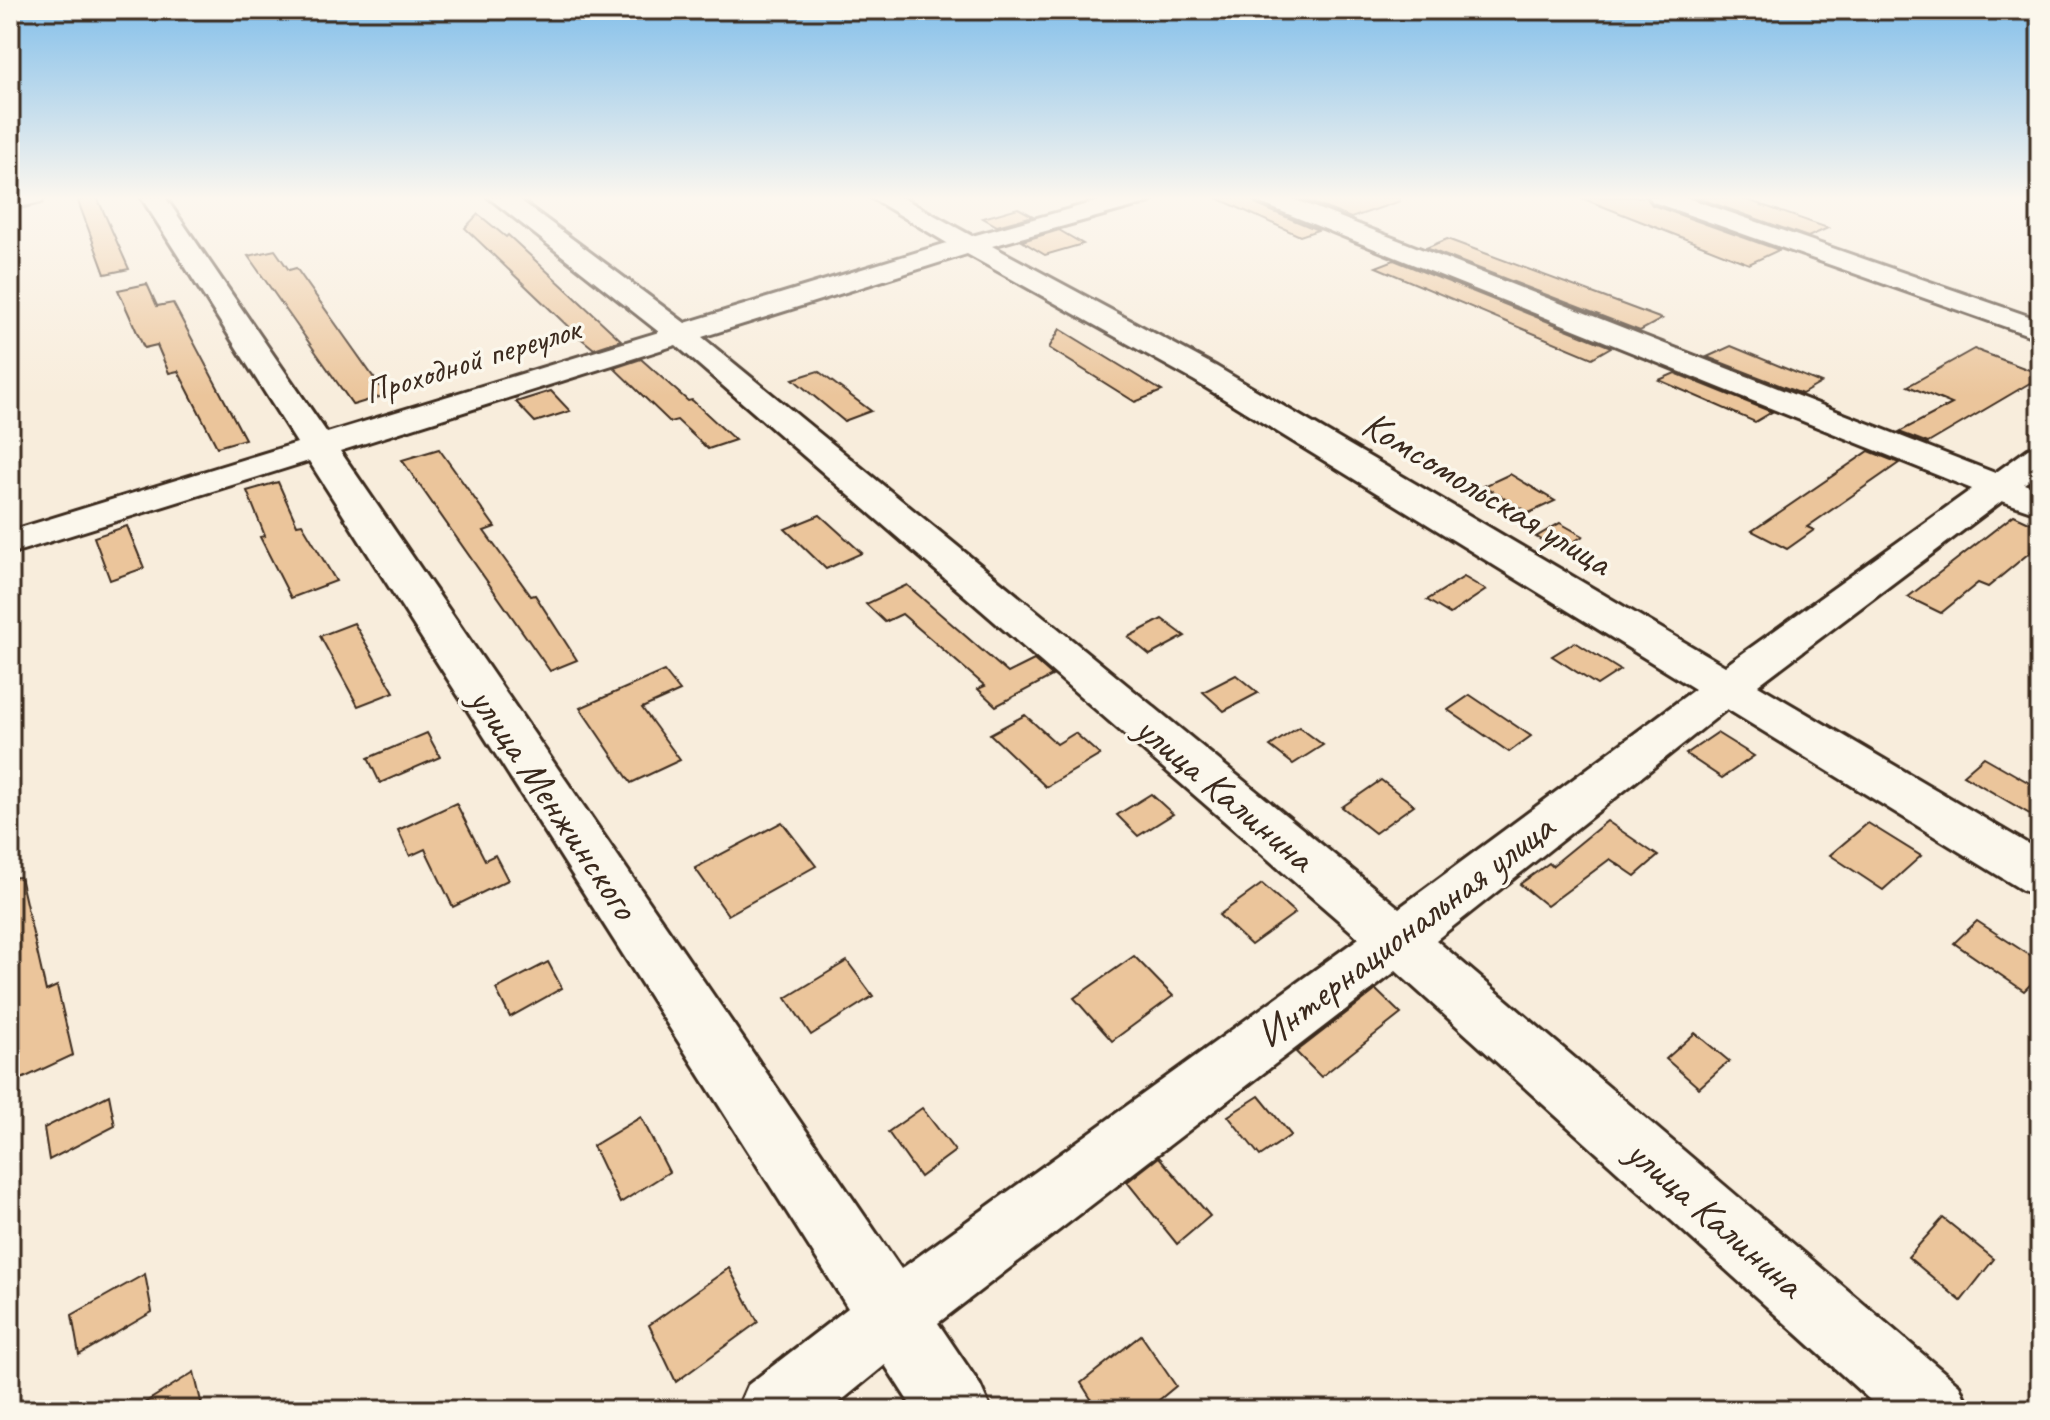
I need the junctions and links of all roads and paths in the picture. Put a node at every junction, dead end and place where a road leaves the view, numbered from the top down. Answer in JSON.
{"nodes":[{"id":1,"x":197,"y":263,"type":"edge"},
{"id":2,"x":587,"y":263,"type":"edge"},
{"id":3,"x":910,"y":263,"type":"edge"},
{"id":4,"x":1006,"y":263,"type":"edge"},
{"id":5,"x":1434,"y":263,"type":"edge"},
{"id":6,"x":1850,"y":263,"type":"edge"},
{"id":7,"x":2040,"y":330,"type":"edge"},
{"id":8,"x":682,"y":335,"type":"junction"},
{"id":9,"x":318,"y":447,"type":"junction"},
{"id":10,"x":2040,"y":456,"type":"edge"},
{"id":11,"x":2020,"y":495,"type":"edge"},
{"id":12,"x":10,"y":543,"type":"edge"},
{"id":13,"x":1725,"y":688,"type":"junction"},
{"id":14,"x":2040,"y":876,"type":"edge"},
{"id":15,"x":1398,"y":939,"type":"junction"},
{"id":16,"x":894,"y":1315,"type":"junction"},
{"id":17,"x":773,"y":1410,"type":"edge"},
{"id":18,"x":955,"y":1410,"type":"edge"},
{"id":19,"x":1934,"y":1410,"type":"edge"}],
"edges":[{"from":1,"to":9,"type":"street","name":"улица Менжинского"},
{"from":2,"to":8,"type":"street","name":"улица Калинина"},
{"from":3,"to":8,"type":"street","name":"Проходной переулок"},
{"from":4,"to":13,"type":"street","name":"Комсомольская улица"},
{"from":5,"to":11,"type":"street"},
{"from":6,"to":7,"type":"street"},
{"from":8,"to":9,"type":"street","name":"Проходной переулок"},
{"from":8,"to":15,"type":"street","name":"улица Калинина"},
{"from":9,"to":12,"type":"street","name":"Проходной переулок"},
{"from":9,"to":16,"type":"street","name":"улица Менжинского"},
{"from":10,"to":11,"type":"street","name":"Интернациональная улица"},
{"from":11,"to":13,"type":"street","name":"Интернациональная улица"},
{"from":13,"to":14,"type":"street","name":"Комсомольская улица"},
{"from":13,"to":15,"type":"street","name":"Интернациональная улица"},
{"from":15,"to":16,"type":"street","name":"Интернациональная улица"},
{"from":15,"to":19,"type":"street","name":"улица Калинина"},
{"from":16,"to":17,"type":"street","name":"Интернациональная улица"},
{"from":16,"to":18,"type":"street","name":"улица Менжинского"}]}
